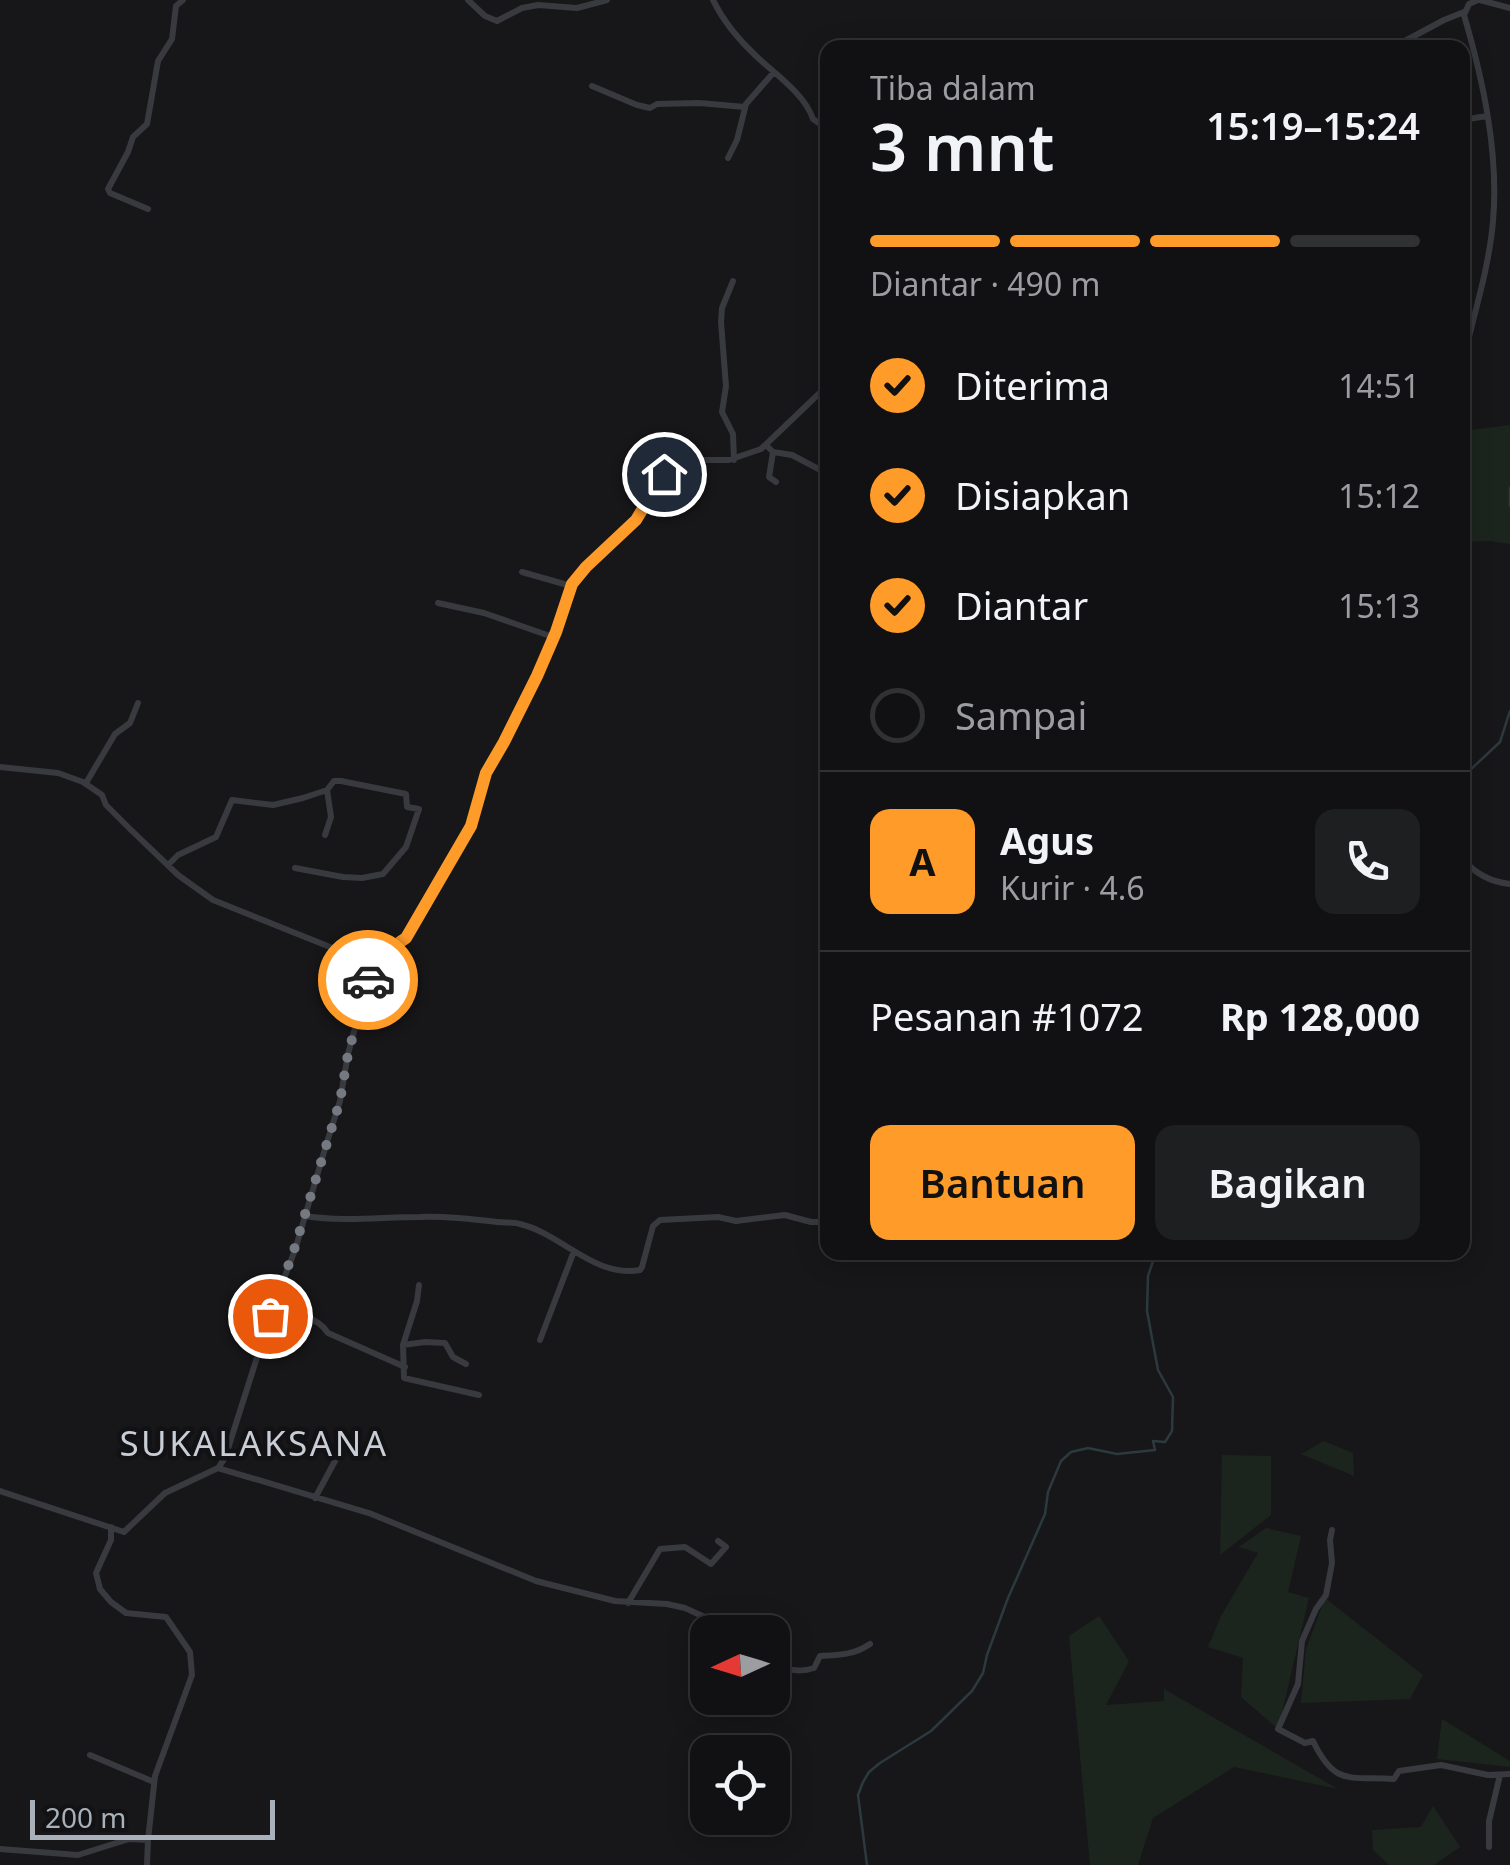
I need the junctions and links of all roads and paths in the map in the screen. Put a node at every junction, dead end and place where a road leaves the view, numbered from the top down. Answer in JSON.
{"nodes":[{"id":1,"x":183,"y":0,"type":"edge"},
{"id":2,"x":468,"y":0,"type":"edge"},
{"id":3,"x":607,"y":0,"type":"edge"},
{"id":4,"x":713,"y":0,"type":"edge"},
{"id":5,"x":1479,"y":0,"type":"edge"},
{"id":6,"x":1510,"y":8,"type":"edge"},
{"id":7,"x":1464,"y":12,"type":"junction"},
{"id":8,"x":1407,"y":40,"type":"edge"},
{"id":9,"x":774,"y":72,"type":"junction"},
{"id":10,"x":592,"y":86,"type":"dead end"},
{"id":11,"x":744,"y":109,"type":"junction"},
{"id":12,"x":1487,"y":116,"type":"junction"},
{"id":13,"x":1470,"y":119,"type":"edge"},
{"id":14,"x":820,"y":122,"type":"edge"},
{"id":15,"x":728,"y":158,"type":"dead end"},
{"id":16,"x":148,"y":209,"type":"dead end"},
{"id":17,"x":733,"y":281,"type":"dead end"},
{"id":18,"x":1470,"y":326,"type":"edge"},
{"id":19,"x":820,"y":392,"type":"edge"},
{"id":20,"x":766,"y":446,"type":"junction"},
{"id":21,"x":772,"y":452,"type":"junction"},
{"id":22,"x":734,"y":460,"type":"junction"},
{"id":23,"x":820,"y":470,"type":"edge"},
{"id":24,"x":776,"y":482,"type":"dead end"},
{"id":25,"x":522,"y":572,"type":"dead end"},
{"id":26,"x":571,"y":586,"type":"junction"},
{"id":27,"x":438,"y":603,"type":"dead end"},
{"id":28,"x":554,"y":637,"type":"junction"},
{"id":29,"x":138,"y":703,"type":"dead end"},
{"id":30,"x":0,"y":767,"type":"edge"},
{"id":31,"x":86,"y":784,"type":"junction"},
{"id":32,"x":326,"y":790,"type":"junction"},
{"id":33,"x":324,"y":835,"type":"dead end"},
{"id":34,"x":168,"y":866,"type":"junction"},
{"id":35,"x":1470,"y":867,"type":"edge"},
{"id":36,"x":295,"y":868,"type":"dead end"},
{"id":37,"x":1510,"y":884,"type":"edge"},
{"id":38,"x":371,"y":970,"type":"junction"},
{"id":39,"x":305,"y":1216,"type":"junction"},
{"id":40,"x":820,"y":1222,"type":"edge"},
{"id":41,"x":574,"y":1251,"type":"junction"},
{"id":42,"x":419,"y":1285,"type":"dead end"},
{"id":43,"x":272,"y":1312,"type":"junction"},
{"id":44,"x":540,"y":1340,"type":"dead end"},
{"id":45,"x":404,"y":1345,"type":"junction"},
{"id":46,"x":466,"y":1364,"type":"dead end"},
{"id":47,"x":404,"y":1367,"type":"junction"},
{"id":48,"x":479,"y":1395,"type":"dead end"},
{"id":49,"x":344,"y":1438,"type":"dead end"},
{"id":50,"x":218,"y":1468,"type":"junction"},
{"id":51,"x":0,"y":1491,"type":"edge"},
{"id":52,"x":315,"y":1498,"type":"junction"},
{"id":53,"x":111,"y":1526,"type":"junction"},
{"id":54,"x":1332,"y":1530,"type":"dead end"},
{"id":55,"x":718,"y":1541,"type":"dead end"},
{"id":56,"x":628,"y":1602,"type":"junction"},
{"id":57,"x":700,"y":1615,"type":"edge"},
{"id":58,"x":870,"y":1644,"type":"dead end"},
{"id":59,"x":790,"y":1669,"type":"edge"},
{"id":60,"x":90,"y":1754,"type":"dead end"},
{"id":61,"x":1510,"y":1774,"type":"edge"},
{"id":62,"x":1500,"y":1775,"type":"junction"},
{"id":63,"x":154,"y":1782,"type":"junction"},
{"id":64,"x":148,"y":1840,"type":"junction"},
{"id":65,"x":1489,"y":1847,"type":"dead end"},
{"id":66,"x":0,"y":1849,"type":"edge"},
{"id":67,"x":147,"y":1865,"type":"edge"}],
"edges":[{"from":1,"to":16,"type":"street"},
{"from":2,"to":3,"type":"street"},
{"from":4,"to":9,"type":"street"},
{"from":5,"to":6,"type":"street"},
{"from":5,"to":7,"type":"street"},
{"from":7,"to":8,"type":"street"},
{"from":7,"to":12,"type":"street"},
{"from":9,"to":11,"type":"street"},
{"from":9,"to":14,"type":"street"},
{"from":10,"to":11,"type":"street"},
{"from":11,"to":15,"type":"street"},
{"from":12,"to":13,"type":"street"},
{"from":12,"to":18,"type":"street"},
{"from":17,"to":22,"type":"street"},
{"from":19,"to":20,"type":"street"},
{"from":20,"to":21,"type":"street"},
{"from":20,"to":22,"type":"street"},
{"from":21,"to":23,"type":"street"},
{"from":21,"to":24,"type":"street"},
{"from":22,"to":26,"type":"street"},
{"from":25,"to":26,"type":"street"},
{"from":26,"to":28,"type":"street"},
{"from":27,"to":28,"type":"street"},
{"from":28,"to":38,"type":"street"},
{"from":29,"to":31,"type":"street"},
{"from":30,"to":31,"type":"street"},
{"from":31,"to":34,"type":"street"},
{"from":32,"to":33,"type":"street"},
{"from":32,"to":34,"type":"street"},
{"from":32,"to":36,"type":"street"},
{"from":34,"to":38,"type":"street"},
{"from":35,"to":37,"type":"street"},
{"from":38,"to":39,"type":"street"},
{"from":39,"to":41,"type":"street"},
{"from":39,"to":43,"type":"street"},
{"from":40,"to":41,"type":"street"},
{"from":41,"to":44,"type":"street"},
{"from":42,"to":45,"type":"street"},
{"from":43,"to":47,"type":"street"},
{"from":43,"to":50,"type":"street"},
{"from":45,"to":46,"type":"street"},
{"from":45,"to":47,"type":"street"},
{"from":47,"to":48,"type":"street"},
{"from":49,"to":52,"type":"street"},
{"from":50,"to":52,"type":"street"},
{"from":50,"to":53,"type":"street"},
{"from":51,"to":53,"type":"street"},
{"from":52,"to":56,"type":"street"},
{"from":53,"to":63,"type":"street"},
{"from":54,"to":62,"type":"street"},
{"from":55,"to":56,"type":"street"},
{"from":56,"to":57,"type":"street"},
{"from":58,"to":59,"type":"street"},
{"from":60,"to":63,"type":"street"},
{"from":61,"to":62,"type":"street"},
{"from":62,"to":65,"type":"street"},
{"from":63,"to":64,"type":"street"},
{"from":64,"to":66,"type":"street"},
{"from":64,"to":67,"type":"street"}]}
